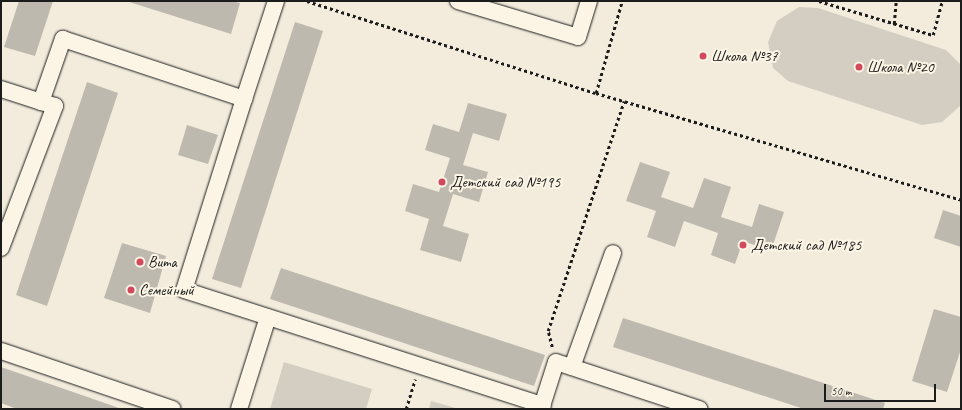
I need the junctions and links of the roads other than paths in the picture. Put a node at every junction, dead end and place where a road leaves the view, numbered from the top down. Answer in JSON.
{"nodes":[{"id":1,"x":276,"y":1,"type":"edge"},
{"id":2,"x":458,"y":1,"type":"edge"},
{"id":3,"x":589,"y":1,"type":"edge"},
{"id":4,"x":1,"y":89,"type":"edge"},
{"id":5,"x":244,"y":99,"type":"junction"},
{"id":6,"x":41,"y":102,"type":"junction"},
{"id":7,"x":1,"y":248,"type":"edge"},
{"id":8,"x":613,"y":253,"type":"dead end"},
{"id":9,"x":268,"y":317,"type":"junction"},
{"id":10,"x":1,"y":351,"type":"edge"},
{"id":11,"x":572,"y":367,"type":"junction"},
{"id":12,"x":542,"y":407,"type":"edge"},
{"id":13,"x":172,"y":409,"type":"edge"},
{"id":14,"x":238,"y":409,"type":"edge"},
{"id":15,"x":699,"y":409,"type":"edge"}],
"edges":[{"from":1,"to":5,"type":"lane"},
{"from":2,"to":3,"type":"lane"},
{"from":4,"to":6,"type":"lane"},
{"from":5,"to":6,"type":"lane"},
{"from":5,"to":9,"type":"lane"},
{"from":6,"to":7,"type":"lane"},
{"from":8,"to":11,"type":"lane"},
{"from":9,"to":12,"type":"lane"},
{"from":9,"to":14,"type":"lane"},
{"from":10,"to":13,"type":"lane"},
{"from":11,"to":12,"type":"lane"},
{"from":11,"to":15,"type":"lane"}]}
